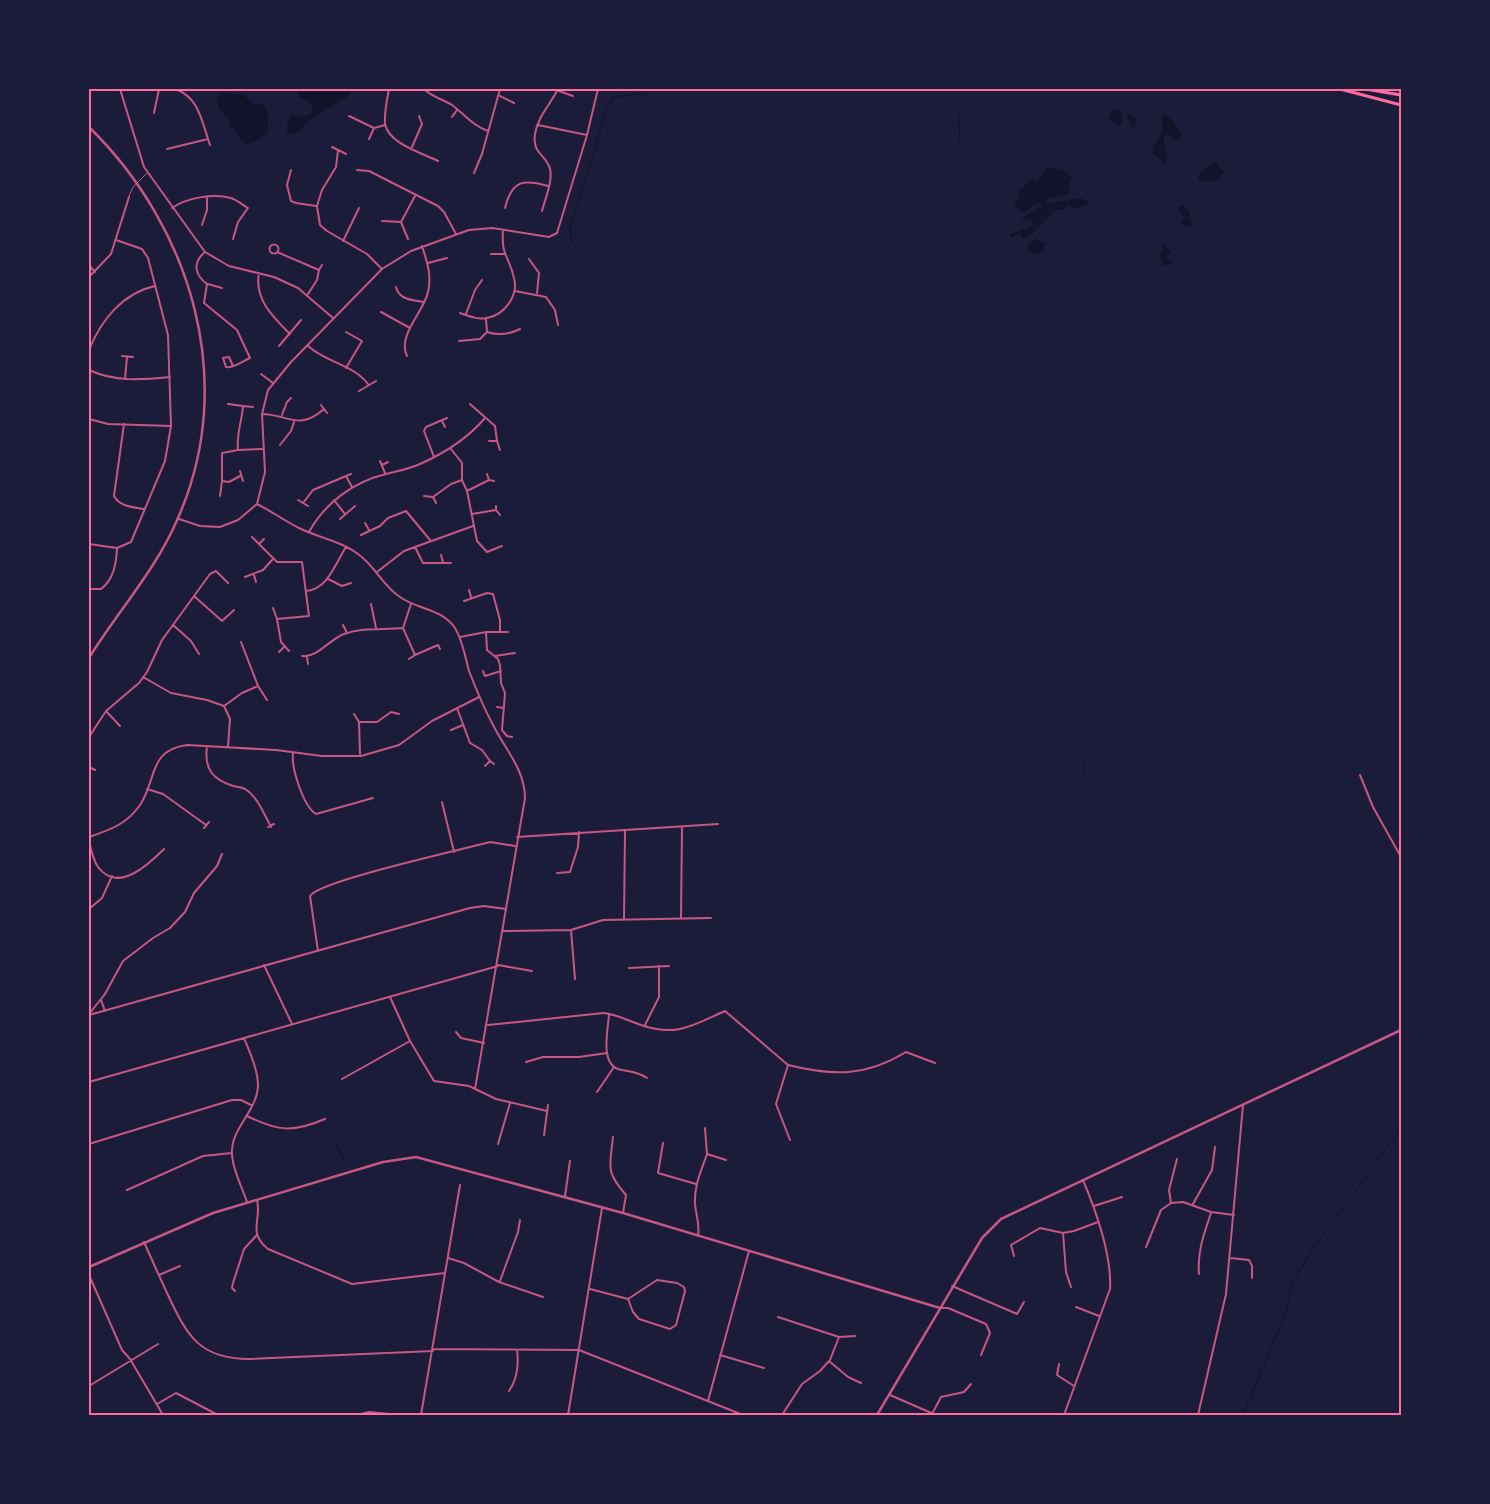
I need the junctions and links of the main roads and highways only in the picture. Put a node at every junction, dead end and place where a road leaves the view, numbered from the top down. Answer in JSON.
{"nodes":[{"id":1,"x":1340,"y":89,"type":"edge"},
{"id":2,"x":1365,"y":89,"type":"edge"},
{"id":3,"x":1401,"y":95,"type":"edge"},
{"id":4,"x":1401,"y":105,"type":"edge"}],
"edges":[{"from":1,"to":4,"type":"highway"},
{"from":2,"to":3,"type":"highway"}]}
